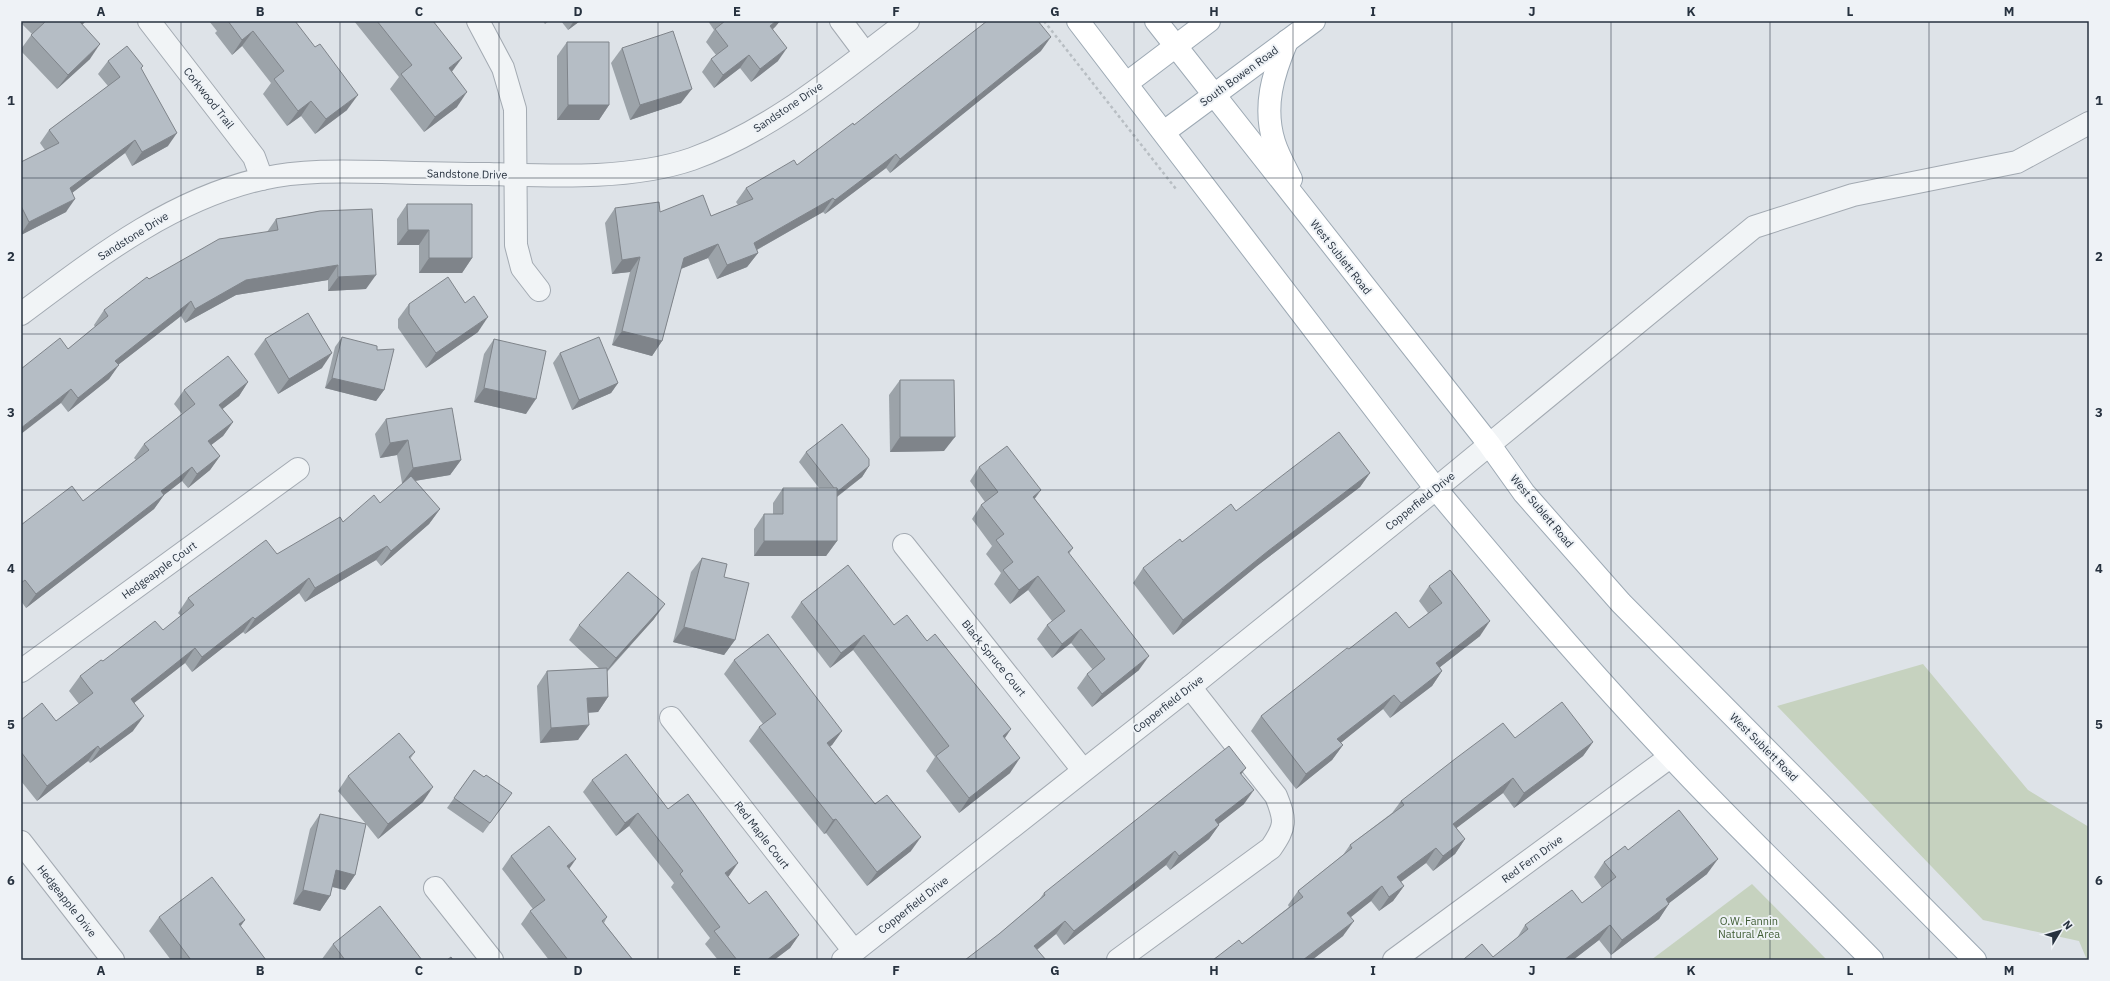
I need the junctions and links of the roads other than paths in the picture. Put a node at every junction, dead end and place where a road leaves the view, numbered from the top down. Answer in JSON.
{"nodes":[{"id":1,"x":149,"y":21,"type":"edge"},
{"id":2,"x":478,"y":21,"type":"edge"},
{"id":3,"x":841,"y":21,"type":"edge"},
{"id":4,"x":908,"y":21,"type":"edge"},
{"id":5,"x":1078,"y":21,"type":"edge"},
{"id":6,"x":1156,"y":21,"type":"edge"},
{"id":7,"x":1209,"y":21,"type":"edge"},
{"id":8,"x":1314,"y":21,"type":"edge"},
{"id":9,"x":1287,"y":41,"type":"junction"},
{"id":10,"x":1176,"y":46,"type":"junction"},
{"id":11,"x":865,"y":53,"type":"junction"},
{"id":12,"x":1127,"y":83,"type":"junction"},
{"id":13,"x":1213,"y":94,"type":"junction"},
{"id":14,"x":2089,"y":123,"type":"edge"},
{"id":15,"x":1164,"y":132,"type":"junction"},
{"id":16,"x":517,"y":175,"type":"junction"},
{"id":17,"x":262,"y":179,"type":"junction"},
{"id":18,"x":1304,"y":209,"type":"junction"},
{"id":19,"x":538,"y":290,"type":"dead end"},
{"id":20,"x":21,"y":314,"type":"edge"},
{"id":21,"x":1489,"y":444,"type":"junction"},
{"id":22,"x":298,"y":469,"type":"dead end"},
{"id":23,"x":1436,"y":489,"type":"junction"},
{"id":24,"x":904,"y":545,"type":"dead end"},
{"id":25,"x":21,"y":671,"type":"edge"},
{"id":26,"x":1190,"y":687,"type":"junction"},
{"id":27,"x":671,"y":718,"type":"dead end"},
{"id":28,"x":1670,"y":757,"type":"junction"},
{"id":29,"x":1083,"y":770,"type":"junction"},
{"id":30,"x":21,"y":842,"type":"edge"},
{"id":31,"x":435,"y":888,"type":"dead end"},
{"id":32,"x":848,"y":956,"type":"edge"},
{"id":33,"x":113,"y":960,"type":"edge"},
{"id":34,"x":492,"y":960,"type":"edge"},
{"id":35,"x":1118,"y":960,"type":"edge"},
{"id":36,"x":1394,"y":960,"type":"edge"},
{"id":37,"x":1872,"y":960,"type":"edge"},
{"id":38,"x":1975,"y":960,"type":"edge"}],
"edges":[{"from":1,"to":17,"type":"street","name":"Corkwood Trail"},
{"from":2,"to":16,"type":"street"},
{"from":3,"to":11,"type":"street"},
{"from":4,"to":11,"type":"street","name":"Sandstone Drive"},
{"from":5,"to":12,"type":"main road"},
{"from":6,"to":10,"type":"main road","name":"West Sublett Road"},
{"from":7,"to":10,"type":"main road"},
{"from":8,"to":9,"type":"main road","name":"South Bowen Road"},
{"from":9,"to":13,"type":"main road","name":"South Bowen Road"},
{"from":9,"to":18,"type":"main road"},
{"from":10,"to":12,"type":"main road"},
{"from":10,"to":13,"type":"main road","name":"West Sublett Road"},
{"from":11,"to":16,"type":"street","name":"Sandstone Drive"},
{"from":12,"to":15,"type":"main road"},
{"from":13,"to":15,"type":"main road","name":"South Bowen Road"},
{"from":13,"to":18,"type":"main road","name":"West Sublett Road"},
{"from":14,"to":21,"type":"street","name":"Copperfield Drive"},
{"from":15,"to":23,"type":"main road"},
{"from":16,"to":17,"type":"street","name":"Sandstone Drive"},
{"from":16,"to":19,"type":"street"},
{"from":17,"to":20,"type":"street","name":"Sandstone Drive"},
{"from":18,"to":21,"type":"main road","name":"West Sublett Road"},
{"from":21,"to":23,"type":"street","name":"Copperfield Drive"},
{"from":21,"to":38,"type":"main road","name":"West Sublett Road"},
{"from":22,"to":25,"type":"street","name":"Hedgeapple Court"},
{"from":23,"to":26,"type":"street","name":"Copperfield Drive"},
{"from":23,"to":28,"type":"main road"},
{"from":24,"to":29,"type":"street","name":"Black Spruce Court"},
{"from":26,"to":29,"type":"street","name":"Copperfield Drive"},
{"from":26,"to":35,"type":"street"},
{"from":27,"to":32,"type":"street","name":"Red Maple Court"},
{"from":28,"to":36,"type":"street","name":"Red Fern Drive"},
{"from":28,"to":37,"type":"main road"},
{"from":29,"to":32,"type":"street","name":"Copperfield Drive"},
{"from":30,"to":33,"type":"street","name":"Hedgeapple Drive"},
{"from":31,"to":34,"type":"street"}]}
